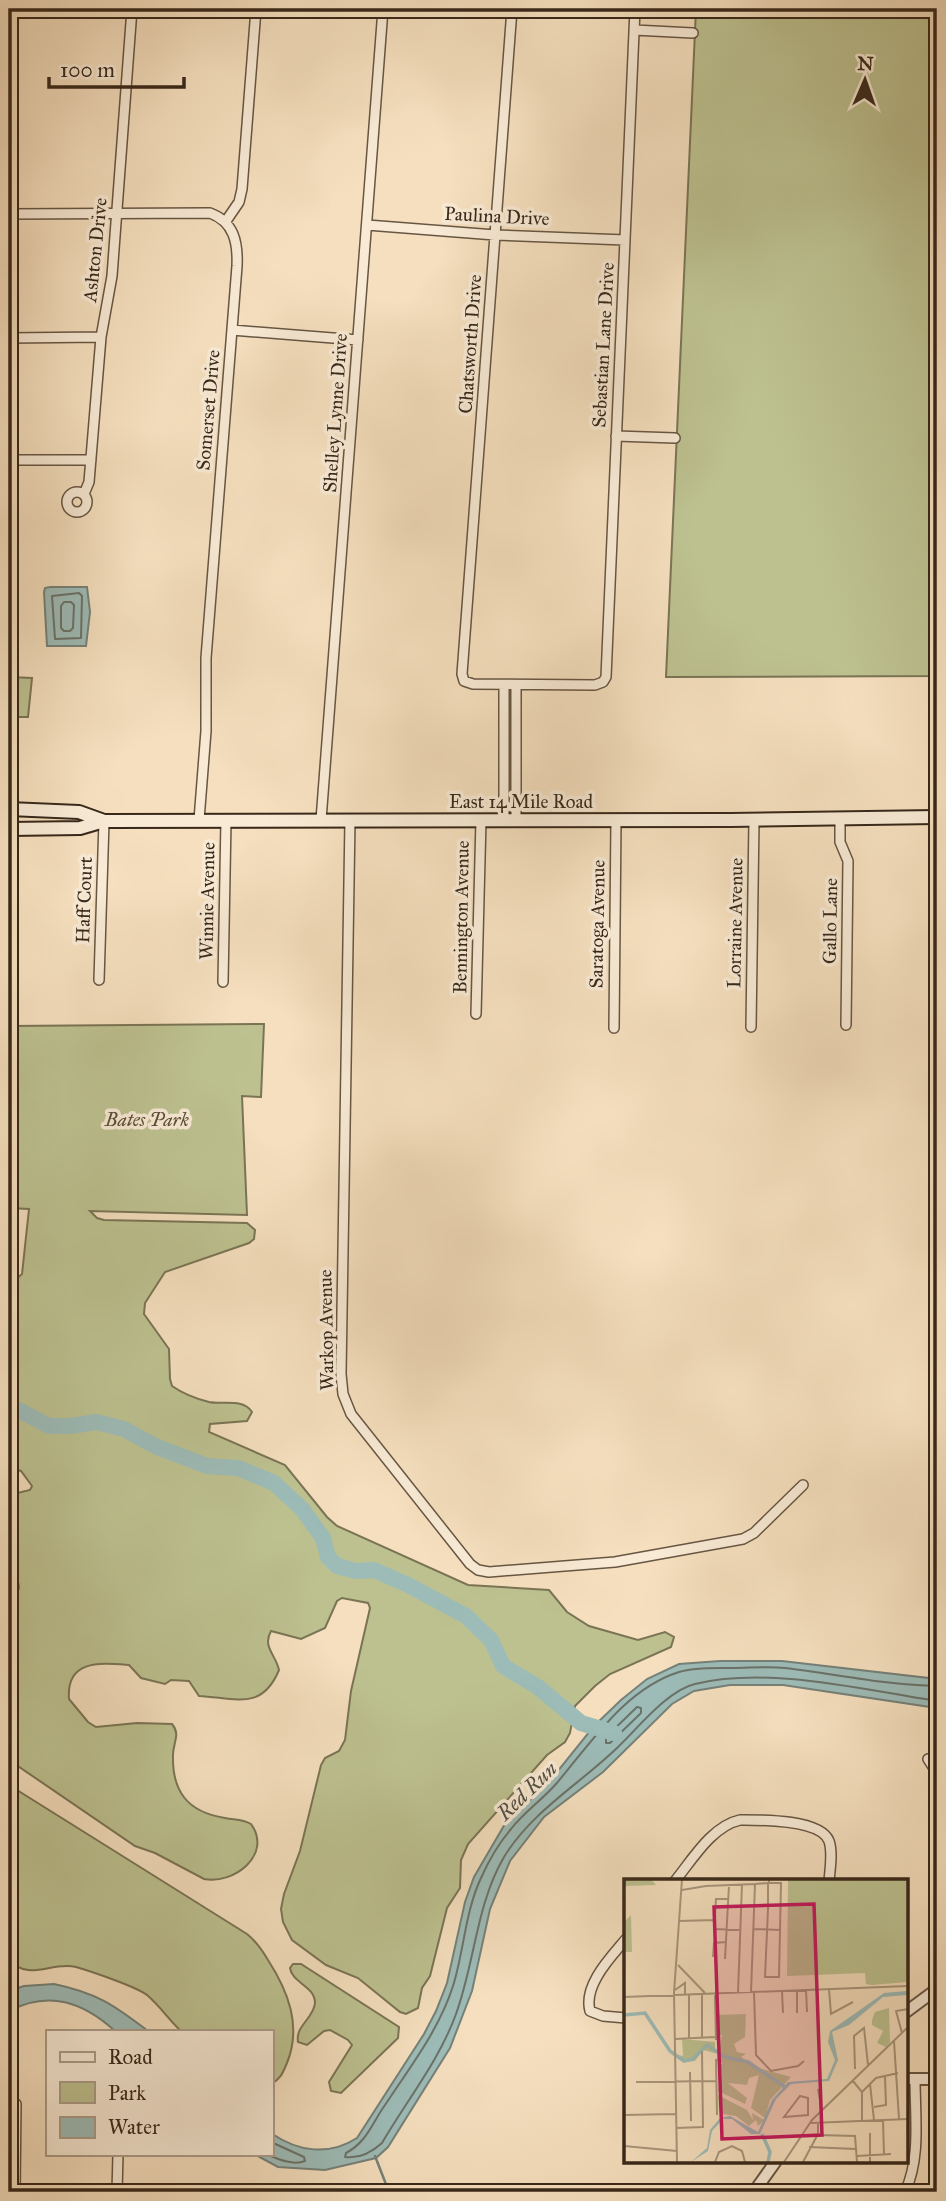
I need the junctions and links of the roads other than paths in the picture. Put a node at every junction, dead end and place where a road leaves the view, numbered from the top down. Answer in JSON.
{"nodes":[{"id":1,"x":132,"y":9,"type":"edge"},
{"id":2,"x":256,"y":9,"type":"edge"},
{"id":3,"x":383,"y":9,"type":"edge"},
{"id":4,"x":512,"y":9,"type":"edge"},
{"id":5,"x":635,"y":9,"type":"edge"},
{"id":6,"x":634,"y":30,"type":"junction"},
{"id":7,"x":694,"y":33,"type":"dead end"},
{"id":8,"x":9,"y":214,"type":"edge"},
{"id":9,"x":117,"y":214,"type":"junction"},
{"id":10,"x":226,"y":221,"type":"junction"},
{"id":11,"x":367,"y":225,"type":"junction"},
{"id":12,"x":495,"y":235,"type":"junction"},
{"id":13,"x":625,"y":240,"type":"junction"},
{"id":14,"x":232,"y":330,"type":"junction"},
{"id":15,"x":101,"y":337,"type":"junction"},
{"id":16,"x":9,"y":338,"type":"edge"},
{"id":17,"x":358,"y":340,"type":"junction"},
{"id":18,"x":616,"y":436,"type":"junction"},
{"id":19,"x":675,"y":438,"type":"dead end"},
{"id":20,"x":9,"y":460,"type":"edge"},
{"id":21,"x":91,"y":460,"type":"junction"},
{"id":22,"x":84,"y":494,"type":"dead end"},
{"id":23,"x":504,"y":685,"type":"junction"},
{"id":24,"x":516,"y":685,"type":"junction"},
{"id":25,"x":9,"y":810,"type":"edge"},
{"id":26,"x":937,"y":817,"type":"edge"},
{"id":27,"x":840,"y":818,"type":"junction"},
{"id":28,"x":200,"y":820,"type":"junction"},
{"id":29,"x":226,"y":820,"type":"junction"},
{"id":30,"x":321,"y":820,"type":"junction"},
{"id":31,"x":350,"y":820,"type":"junction"},
{"id":32,"x":481,"y":820,"type":"junction"},
{"id":33,"x":510,"y":820,"type":"junction"},
{"id":34,"x":616,"y":820,"type":"junction"},
{"id":35,"x":754,"y":820,"type":"junction"},
{"id":36,"x":104,"y":821,"type":"junction"},
{"id":37,"x":9,"y":829,"type":"edge"},
{"id":38,"x":99,"y":980,"type":"dead end"},
{"id":39,"x":223,"y":982,"type":"dead end"},
{"id":40,"x":476,"y":1014,"type":"dead end"},
{"id":41,"x":846,"y":1025,"type":"dead end"},
{"id":42,"x":751,"y":1027,"type":"dead end"},
{"id":43,"x":614,"y":1028,"type":"dead end"},
{"id":44,"x":803,"y":1485,"type":"dead end"},
{"id":45,"x":928,"y":1759,"type":"dead end"},
{"id":46,"x":937,"y":1773,"type":"edge"},
{"id":47,"x":937,"y":1851,"type":"edge"},
{"id":48,"x":677,"y":1879,"type":"edge"},
{"id":49,"x":829,"y":1879,"type":"edge"},
{"id":50,"x":624,"y":1942,"type":"edge"},
{"id":51,"x":937,"y":1950,"type":"edge"},
{"id":52,"x":937,"y":1989,"type":"edge"},
{"id":53,"x":908,"y":2011,"type":"edge"},
{"id":54,"x":624,"y":2018,"type":"edge"},
{"id":55,"x":937,"y":2078,"type":"edge"},
{"id":56,"x":910,"y":2079,"type":"edge"},
{"id":57,"x":16,"y":2105,"type":"dead end"},
{"id":58,"x":118,"y":2156,"type":"edge"},
{"id":59,"x":775,"y":2162,"type":"edge"},
{"id":60,"x":15,"y":2192,"type":"edge"},
{"id":61,"x":117,"y":2192,"type":"edge"},
{"id":62,"x":754,"y":2192,"type":"edge"},
{"id":63,"x":905,"y":2192,"type":"edge"}],
"edges":[{"from":1,"to":9,"type":"street","name":"Ashton Drive"},
{"from":2,"to":10,"type":"street"},
{"from":3,"to":11,"type":"street","name":"Shelley Lynne Drive"},
{"from":4,"to":12,"type":"street","name":"Chatsworth Drive"},
{"from":5,"to":6,"type":"street","name":"Sebastian Lane Drive"},
{"from":6,"to":7,"type":"street"},
{"from":6,"to":13,"type":"street","name":"Sebastian Lane Drive"},
{"from":8,"to":9,"type":"street"},
{"from":9,"to":10,"type":"street"},
{"from":9,"to":15,"type":"street","name":"Ashton Drive"},
{"from":10,"to":14,"type":"street","name":"Somerset Drive"},
{"from":11,"to":12,"type":"street","name":"Paulina Drive"},
{"from":11,"to":17,"type":"street","name":"Shelley Lynne Drive"},
{"from":12,"to":13,"type":"street","name":"Paulina Drive"},
{"from":12,"to":23,"type":"street","name":"Chatsworth Drive"},
{"from":13,"to":18,"type":"street","name":"Sebastian Lane Drive"},
{"from":14,"to":17,"type":"street"},
{"from":14,"to":28,"type":"street","name":"Somerset Drive"},
{"from":15,"to":16,"type":"street"},
{"from":15,"to":21,"type":"street","name":"Ashton Drive"},
{"from":17,"to":30,"type":"street","name":"Shelley Lynne Drive"},
{"from":18,"to":19,"type":"street"},
{"from":18,"to":24,"type":"street","name":"Sebastian Lane Drive"},
{"from":20,"to":21,"type":"street"},
{"from":21,"to":22,"type":"street","name":"Ashton Drive"},
{"from":23,"to":24,"type":"street"},
{"from":23,"to":33,"type":"street"},
{"from":24,"to":33,"type":"street"},
{"from":25,"to":36,"type":"main road","name":"East 14 Mile Road"},
{"from":26,"to":27,"type":"main road","name":"East 14 Mile Road"},
{"from":27,"to":35,"type":"main road","name":"East 14 Mile Road"},
{"from":27,"to":41,"type":"street","name":"Gallo Lane"},
{"from":28,"to":29,"type":"main road","name":"East 14 Mile Road"},
{"from":28,"to":36,"type":"main road","name":"East 14 Mile Road"},
{"from":29,"to":30,"type":"main road","name":"East 14 Mile Road"},
{"from":29,"to":39,"type":"street","name":"Winnie Avenue"},
{"from":30,"to":31,"type":"main road","name":"East 14 Mile Road"},
{"from":31,"to":32,"type":"main road","name":"East 14 Mile Road"},
{"from":31,"to":44,"type":"street","name":"Warkop Avenue"},
{"from":32,"to":33,"type":"main road","name":"East 14 Mile Road"},
{"from":32,"to":40,"type":"street","name":"Bennington Avenue"},
{"from":33,"to":34,"type":"main road","name":"East 14 Mile Road"},
{"from":34,"to":35,"type":"main road","name":"East 14 Mile Road"},
{"from":34,"to":43,"type":"street","name":"Saratoga Avenue"},
{"from":35,"to":42,"type":"street","name":"Lorraine Avenue"},
{"from":36,"to":37,"type":"main road","name":"East 14 Mile Road"},
{"from":36,"to":38,"type":"street","name":"Haff Court"},
{"from":45,"to":46,"type":"street"},
{"from":47,"to":51,"type":"street"},
{"from":48,"to":49,"type":"street"},
{"from":50,"to":54,"type":"street"},
{"from":52,"to":53,"type":"street"},
{"from":55,"to":56,"type":"street"},
{"from":56,"to":63,"type":"street"},
{"from":57,"to":60,"type":"street"},
{"from":58,"to":61,"type":"street"},
{"from":59,"to":62,"type":"street"}]}
